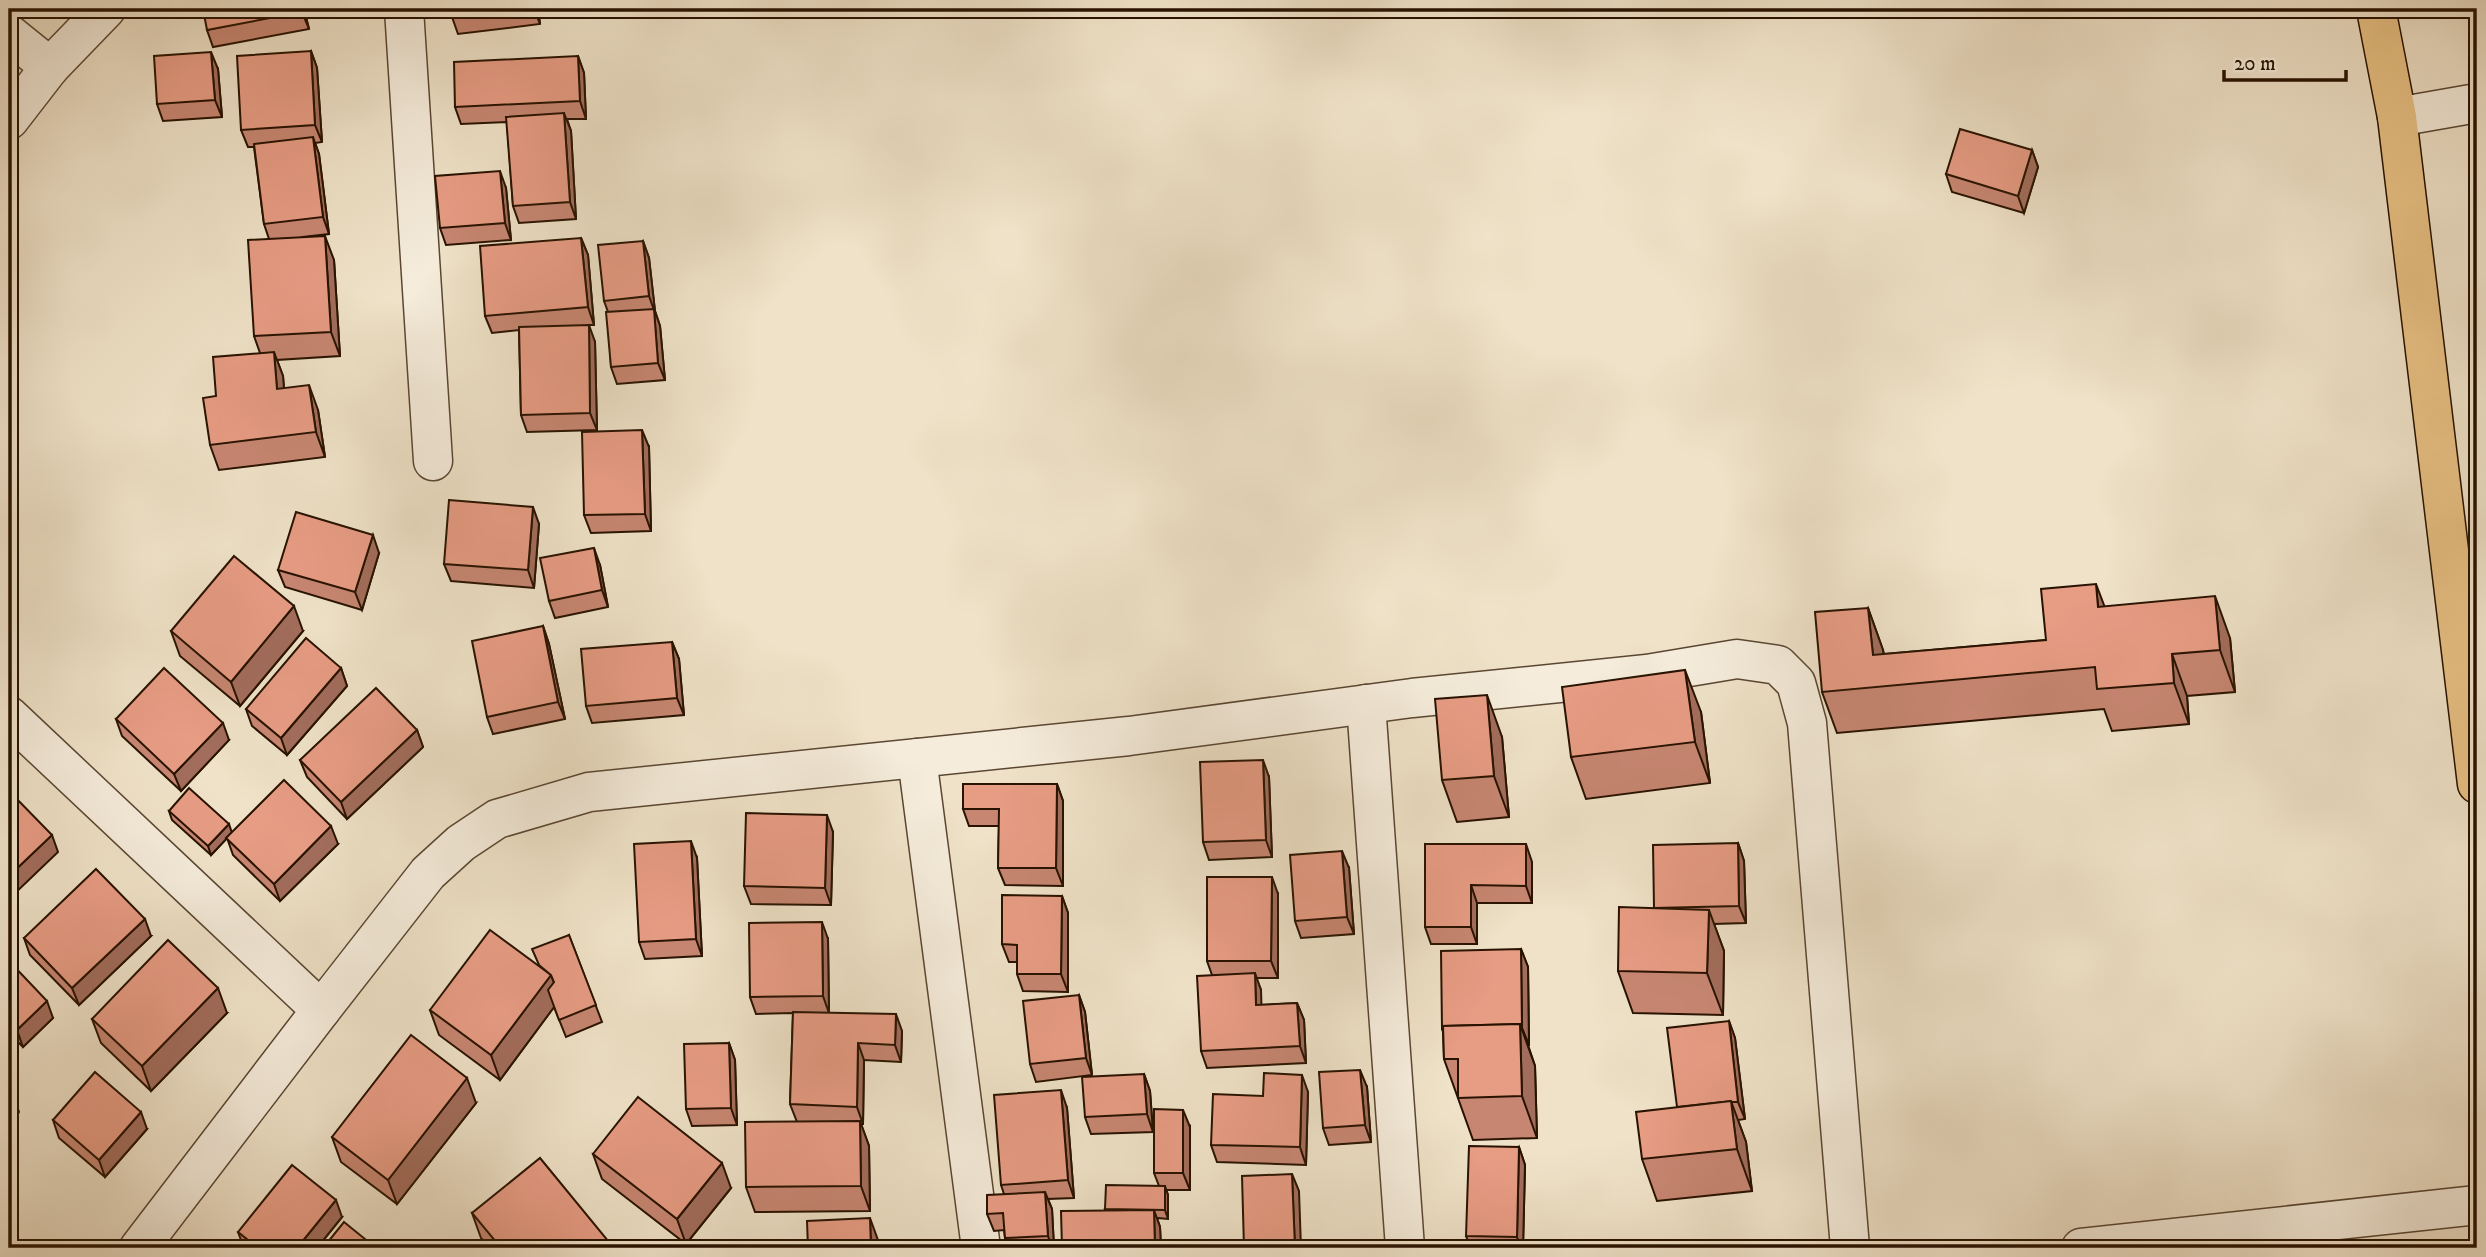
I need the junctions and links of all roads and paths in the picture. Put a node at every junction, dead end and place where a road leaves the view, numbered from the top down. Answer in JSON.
{"nodes":[{"id":1,"x":106,"y":9,"type":"edge"},
{"id":2,"x":404,"y":9,"type":"edge"},
{"id":3,"x":2376,"y":9,"type":"edge"},
{"id":4,"x":9,"y":34,"type":"edge"},
{"id":5,"x":50,"y":67,"type":"junction"},
{"id":6,"x":2477,"y":103,"type":"edge"},
{"id":7,"x":2397,"y":117,"type":"junction"},
{"id":8,"x":9,"y":120,"type":"edge"},
{"id":9,"x":433,"y":461,"type":"dead end"},
{"id":10,"x":1366,"y":704,"type":"junction"},
{"id":11,"x":9,"y":716,"type":"edge"},
{"id":12,"x":917,"y":758,"type":"junction"},
{"id":13,"x":2477,"y":784,"type":"edge"},
{"id":14,"x":321,"y":1010,"type":"junction"},
{"id":15,"x":2477,"y":1205,"type":"edge"},
{"id":16,"x":139,"y":1248,"type":"edge"},
{"id":17,"x":981,"y":1248,"type":"edge"},
{"id":18,"x":1405,"y":1248,"type":"edge"},
{"id":19,"x":1850,"y":1248,"type":"edge"},
{"id":20,"x":2081,"y":1248,"type":"edge"}],
"edges":[{"from":1,"to":5,"type":"street"},
{"from":2,"to":9,"type":"street"},
{"from":3,"to":7,"type":"main road"},
{"from":4,"to":5,"type":"street"},
{"from":5,"to":8,"type":"street"},
{"from":6,"to":7,"type":"street"},
{"from":7,"to":13,"type":"main road"},
{"from":10,"to":12,"type":"street"},
{"from":10,"to":18,"type":"street"},
{"from":10,"to":19,"type":"street"},
{"from":11,"to":14,"type":"street"},
{"from":12,"to":14,"type":"street"},
{"from":12,"to":17,"type":"street"},
{"from":14,"to":16,"type":"street"},
{"from":15,"to":20,"type":"street"}]}
